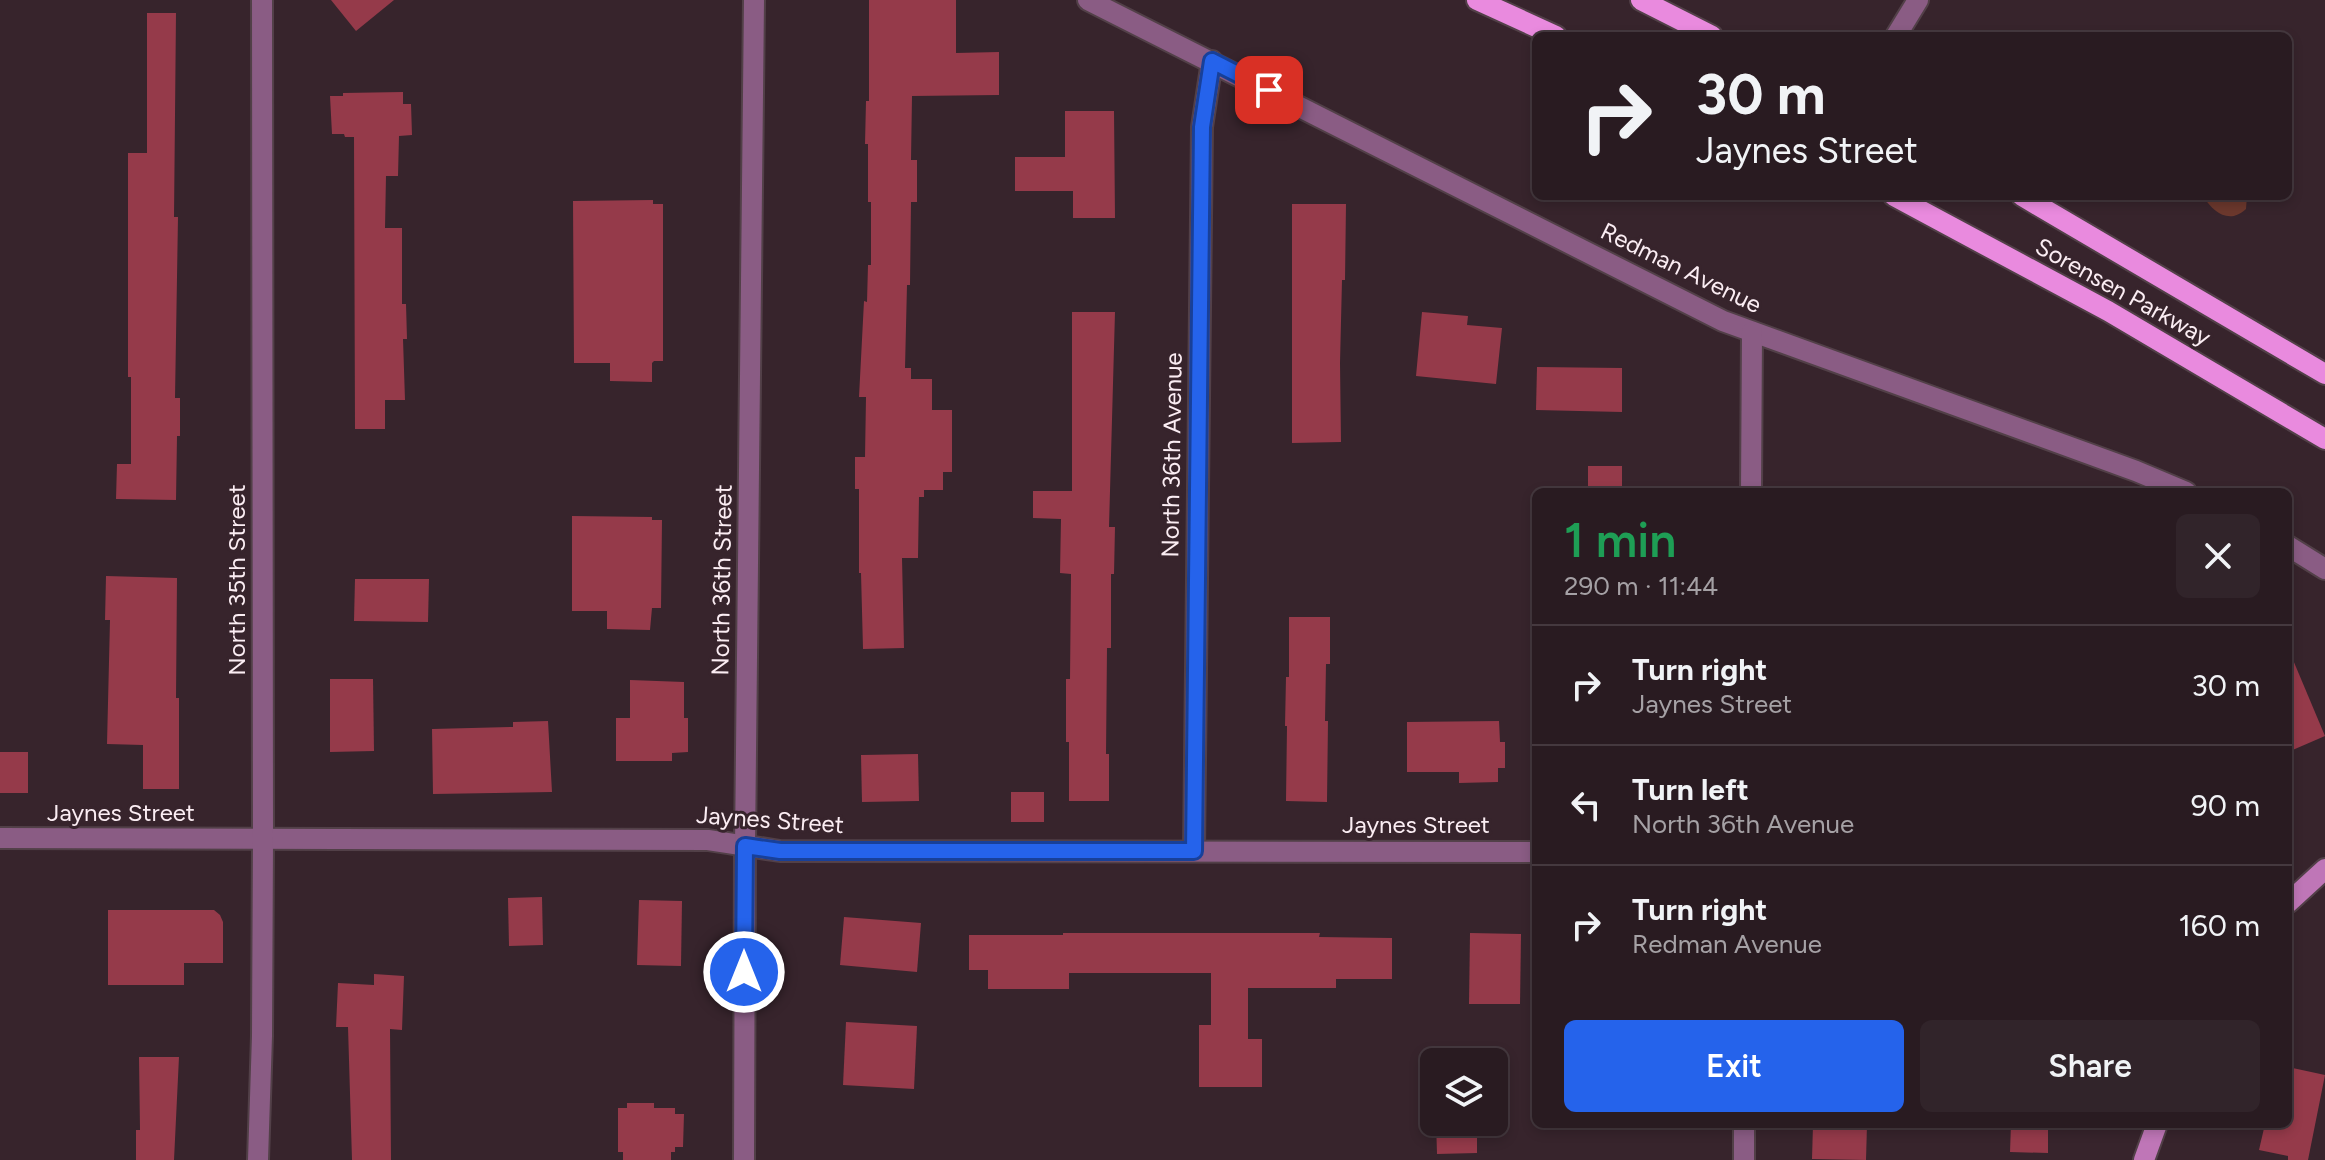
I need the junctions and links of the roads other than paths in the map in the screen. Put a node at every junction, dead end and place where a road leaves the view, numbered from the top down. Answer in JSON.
{"nodes":[{"id":1,"x":262,"y":0,"type":"edge"},
{"id":2,"x":754,"y":0,"type":"edge"},
{"id":3,"x":1088,"y":0,"type":"edge"},
{"id":4,"x":1477,"y":0,"type":"edge"},
{"id":5,"x":1641,"y":0,"type":"edge"},
{"id":6,"x":1918,"y":0,"type":"edge"},
{"id":7,"x":1547,"y":32,"type":"edge"},
{"id":8,"x":1704,"y":32,"type":"edge"},
{"id":9,"x":1898,"y":32,"type":"edge"},
{"id":10,"x":1212,"y":61,"type":"junction"},
{"id":11,"x":1901,"y":200,"type":"edge"},
{"id":12,"x":2029,"y":200,"type":"edge"},
{"id":13,"x":1752,"y":332,"type":"junction"},
{"id":14,"x":2325,"y":374,"type":"edge"},
{"id":15,"x":2325,"y":439,"type":"edge"},
{"id":16,"x":1751,"y":488,"type":"edge"},
{"id":17,"x":2176,"y":488,"type":"edge"},
{"id":18,"x":2292,"y":548,"type":"edge"},
{"id":19,"x":2325,"y":569,"type":"edge"},
{"id":20,"x":0,"y":838,"type":"edge"},
{"id":21,"x":263,"y":840,"type":"junction"},
{"id":22,"x":745,"y":846,"type":"junction"},
{"id":23,"x":1194,"y":851,"type":"junction"},
{"id":24,"x":1532,"y":852,"type":"edge"},
{"id":25,"x":2325,"y":869,"type":"edge"},
{"id":26,"x":2292,"y":899,"type":"edge"},
{"id":27,"x":1744,"y":1128,"type":"edge"},
{"id":28,"x":2156,"y":1128,"type":"edge"},
{"id":29,"x":258,"y":1160,"type":"edge"},
{"id":30,"x":744,"y":1160,"type":"edge"},
{"id":31,"x":1744,"y":1160,"type":"edge"},
{"id":32,"x":2144,"y":1160,"type":"edge"}],
"edges":[{"from":1,"to":21,"type":"street","name":"North 35th Street"},
{"from":2,"to":22,"type":"street","name":"North 36th Street"},
{"from":3,"to":10,"type":"street","name":"Redman Avenue"},
{"from":4,"to":7,"type":"main road"},
{"from":5,"to":8,"type":"main road"},
{"from":6,"to":9,"type":"street"},
{"from":10,"to":13,"type":"street","name":"Redman Avenue"},
{"from":10,"to":23,"type":"street","name":"North 36th Avenue"},
{"from":11,"to":15,"type":"main road","name":"Sorensen Parkway"},
{"from":12,"to":14,"type":"main road","name":"Sorensen Parkway"},
{"from":13,"to":16,"type":"street"},
{"from":13,"to":17,"type":"street","name":"Redman Avenue"},
{"from":18,"to":19,"type":"street"},
{"from":20,"to":21,"type":"street","name":"Jaynes Street"},
{"from":21,"to":22,"type":"street","name":"Jaynes Street"},
{"from":21,"to":29,"type":"street","name":"North 35th Street"},
{"from":22,"to":23,"type":"street","name":"Jaynes Street"},
{"from":22,"to":30,"type":"street","name":"North 36th Street"},
{"from":23,"to":24,"type":"street","name":"Jaynes Street"},
{"from":25,"to":26,"type":"main road"},
{"from":27,"to":31,"type":"street"},
{"from":28,"to":32,"type":"main road"}]}
